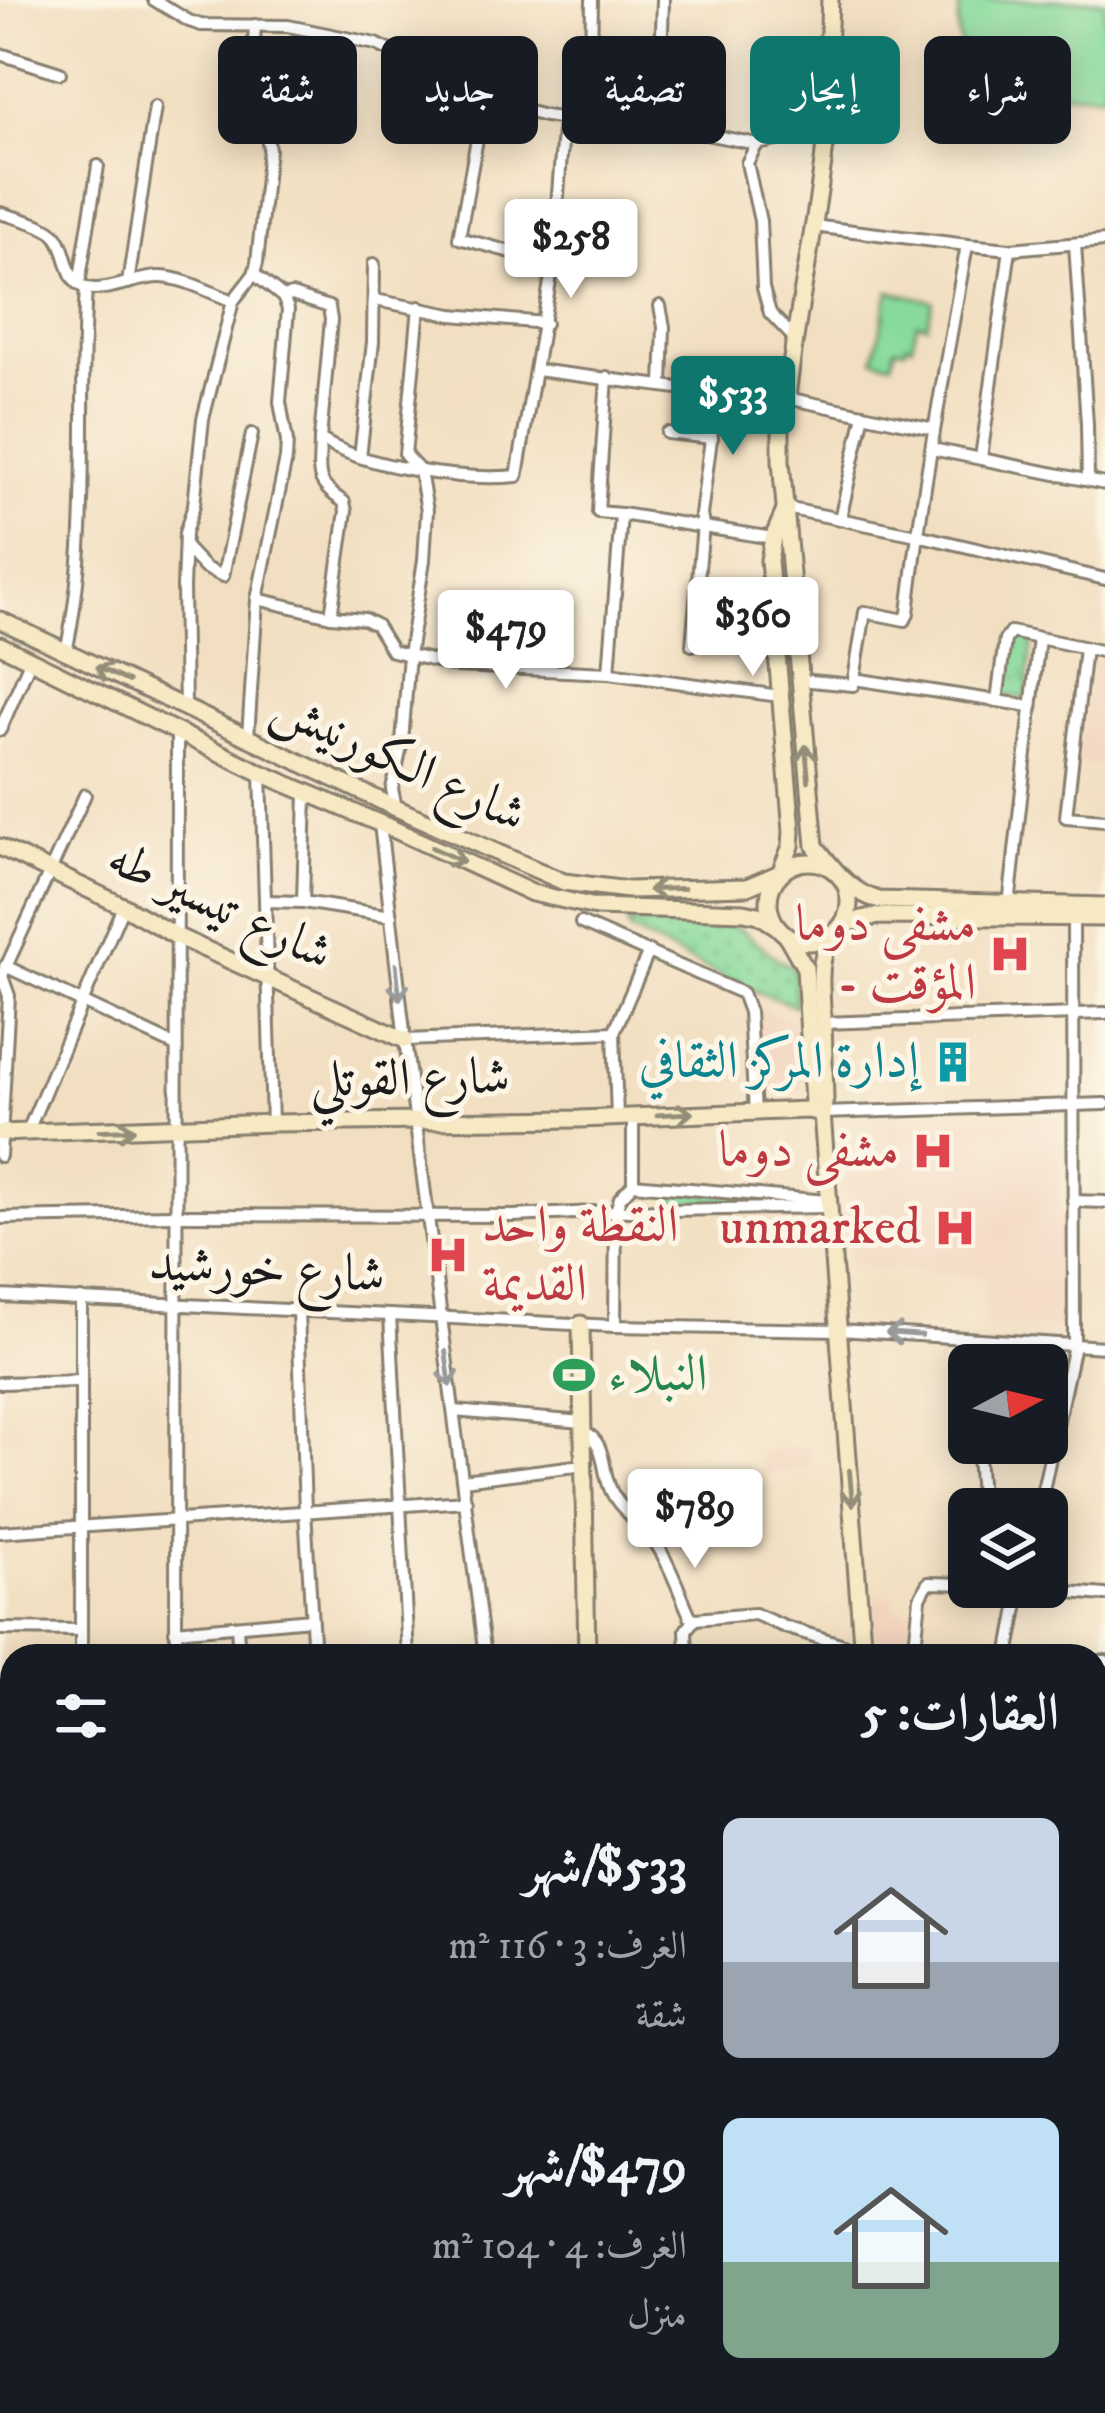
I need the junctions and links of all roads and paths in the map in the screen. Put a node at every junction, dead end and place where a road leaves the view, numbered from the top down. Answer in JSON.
{"nodes":[{"id":1,"x":154,"y":0,"type":"edge"},
{"id":2,"x":592,"y":0,"type":"edge"},
{"id":3,"x":663,"y":0,"type":"edge"},
{"id":4,"x":830,"y":0,"type":"edge"},
{"id":5,"x":255,"y":25,"type":"junction"},
{"id":6,"x":591,"y":36,"type":"edge"},
{"id":7,"x":662,"y":36,"type":"edge"},
{"id":8,"x":829,"y":36,"type":"edge"},
{"id":9,"x":381,"y":46,"type":"edge"},
{"id":10,"x":0,"y":54,"type":"edge"},
{"id":11,"x":60,"y":73,"type":"dead end"},
{"id":12,"x":155,"y":107,"type":"dead end"},
{"id":13,"x":562,"y":142,"type":"edge"},
{"id":14,"x":476,"y":144,"type":"edge"},
{"id":15,"x":757,"y":144,"type":"edge"},
{"id":16,"x":824,"y":144,"type":"edge"},
{"id":17,"x":98,"y":166,"type":"dead end"},
{"id":18,"x":0,"y":213,"type":"edge"},
{"id":19,"x":813,"y":226,"type":"junction"},
{"id":20,"x":1105,"y":241,"type":"edge"},
{"id":21,"x":967,"y":244,"type":"junction"},
{"id":22,"x":1075,"y":244,"type":"junction"},
{"id":23,"x":1010,"y":249,"type":"junction"},
{"id":24,"x":552,"y":263,"type":"junction"},
{"id":25,"x":374,"y":264,"type":"dead end"},
{"id":26,"x":254,"y":274,"type":"junction"},
{"id":27,"x":128,"y":283,"type":"junction"},
{"id":28,"x":82,"y":286,"type":"junction"},
{"id":29,"x":283,"y":297,"type":"junction"},
{"id":30,"x":376,"y":300,"type":"junction"},
{"id":31,"x":233,"y":301,"type":"junction"},
{"id":32,"x":660,"y":306,"type":"dead end"},
{"id":33,"x":419,"y":307,"type":"junction"},
{"id":34,"x":545,"y":323,"type":"junction"},
{"id":35,"x":794,"y":337,"type":"junction"},
{"id":36,"x":536,"y":370,"type":"junction"},
{"id":37,"x":607,"y":377,"type":"junction"},
{"id":38,"x":662,"y":385,"type":"junction"},
{"id":39,"x":716,"y":393,"type":"junction"},
{"id":40,"x":784,"y":396,"type":"junction"},
{"id":41,"x":864,"y":414,"type":"junction"},
{"id":42,"x":1105,"y":423,"type":"edge"},
{"id":43,"x":1088,"y":424,"type":"junction"},
{"id":44,"x":934,"y":429,"type":"junction"},
{"id":45,"x":667,"y":433,"type":"dead end"},
{"id":46,"x":252,"y":434,"type":"dead end"},
{"id":47,"x":712,"y":438,"type":"junction"},
{"id":48,"x":320,"y":439,"type":"junction"},
{"id":49,"x":932,"y":448,"type":"junction"},
{"id":50,"x":360,"y":457,"type":"junction"},
{"id":51,"x":981,"y":458,"type":"junction"},
{"id":52,"x":420,"y":471,"type":"junction"},
{"id":53,"x":1088,"y":480,"type":"junction"},
{"id":54,"x":1105,"y":484,"type":"edge"},
{"id":55,"x":786,"y":508,"type":"junction"},
{"id":56,"x":621,"y":514,"type":"junction"},
{"id":57,"x":839,"y":519,"type":"junction"},
{"id":58,"x":703,"y":525,"type":"junction"},
{"id":59,"x":916,"y":535,"type":"junction"},
{"id":60,"x":772,"y":538,"type":"junction"},
{"id":61,"x":185,"y":547,"type":"junction"},
{"id":62,"x":1105,"y":580,"type":"edge"},
{"id":63,"x":257,"y":599,"type":"junction"},
{"id":64,"x":331,"y":616,"type":"junction"},
{"id":65,"x":0,"y":620,"type":"edge"},
{"id":66,"x":1039,"y":638,"type":"junction"},
{"id":67,"x":0,"y":645,"type":"edge"},
{"id":68,"x":692,"y":645,"type":"dead end"},
{"id":69,"x":1085,"y":648,"type":"junction"},
{"id":70,"x":66,"y":652,"type":"junction"},
{"id":71,"x":1105,"y":652,"type":"edge"},
{"id":72,"x":409,"y":655,"type":"junction"},
{"id":73,"x":31,"y":659,"type":"junction"},
{"id":74,"x":609,"y":673,"type":"junction"},
{"id":75,"x":800,"y":680,"type":"junction"},
{"id":76,"x":854,"y":680,"type":"junction"},
{"id":77,"x":780,"y":696,"type":"junction"},
{"id":78,"x":997,"y":701,"type":"junction"},
{"id":79,"x":1030,"y":706,"type":"junction"},
{"id":80,"x":185,"y":708,"type":"junction"},
{"id":81,"x":0,"y":730,"type":"edge"},
{"id":82,"x":177,"y":734,"type":"junction"},
{"id":83,"x":248,"y":737,"type":"junction"},
{"id":84,"x":301,"y":762,"type":"junction"},
{"id":85,"x":261,"y":773,"type":"junction"},
{"id":86,"x":290,"y":787,"type":"junction"},
{"id":87,"x":307,"y":793,"type":"junction"},
{"id":88,"x":85,"y":795,"type":"dead end"},
{"id":89,"x":396,"y":808,"type":"junction"},
{"id":90,"x":1105,"y":820,"type":"edge"},
{"id":91,"x":380,"y":824,"type":"junction"},
{"id":92,"x":0,"y":847,"type":"edge"},
{"id":93,"x":50,"y":872,"type":"junction"},
{"id":94,"x":836,"y":872,"type":"junction"},
{"id":95,"x":780,"y":873,"type":"junction"},
{"id":96,"x":265,"y":901,"type":"junction"},
{"id":97,"x":303,"y":902,"type":"junction"},
{"id":98,"x":1009,"y":905,"type":"junction"},
{"id":99,"x":123,"y":906,"type":"junction"},
{"id":100,"x":1105,"y":906,"type":"edge"},
{"id":101,"x":959,"y":910,"type":"junction"},
{"id":102,"x":1073,"y":911,"type":"junction"},
{"id":103,"x":391,"y":916,"type":"junction"},
{"id":104,"x":1105,"y":918,"type":"edge"},
{"id":105,"x":581,"y":923,"type":"dead end"},
{"id":106,"x":838,"y":929,"type":"junction"},
{"id":107,"x":781,"y":931,"type":"junction"},
{"id":108,"x":176,"y":936,"type":"junction"},
{"id":109,"x":649,"y":951,"type":"junction"},
{"id":110,"x":2,"y":972,"type":"edge"},
{"id":111,"x":268,"y":975,"type":"junction"},
{"id":112,"x":83,"y":1003,"type":"junction"},
{"id":113,"x":1105,"y":1013,"type":"edge"},
{"id":114,"x":1072,"y":1014,"type":"junction"},
{"id":115,"x":823,"y":1023,"type":"junction"},
{"id":116,"x":614,"y":1033,"type":"junction"},
{"id":117,"x":405,"y":1040,"type":"junction"},
{"id":118,"x":176,"y":1046,"type":"junction"},
{"id":119,"x":1073,"y":1103,"type":"junction"},
{"id":120,"x":1105,"y":1104,"type":"edge"},
{"id":121,"x":755,"y":1112,"type":"junction"},
{"id":122,"x":822,"y":1113,"type":"junction"},
{"id":123,"x":625,"y":1117,"type":"junction"},
{"id":124,"x":416,"y":1121,"type":"junction"},
{"id":125,"x":272,"y":1123,"type":"junction"},
{"id":126,"x":176,"y":1127,"type":"junction"},
{"id":127,"x":1,"y":1133,"type":"edge"},
{"id":128,"x":27,"y":1133,"type":"junction"},
{"id":129,"x":0,"y":1156,"type":"edge"},
{"id":130,"x":633,"y":1184,"type":"junction"},
{"id":131,"x":1072,"y":1201,"type":"junction"},
{"id":132,"x":1105,"y":1202,"type":"edge"},
{"id":133,"x":827,"y":1204,"type":"junction"},
{"id":134,"x":616,"y":1210,"type":"junction"},
{"id":135,"x":176,"y":1215,"type":"junction"},
{"id":136,"x":428,"y":1216,"type":"junction"},
{"id":137,"x":0,"y":1218,"type":"edge"},
{"id":138,"x":0,"y":1296,"type":"edge"},
{"id":139,"x":81,"y":1299,"type":"junction"},
{"id":140,"x":175,"y":1304,"type":"junction"},
{"id":141,"x":298,"y":1310,"type":"junction"},
{"id":142,"x":391,"y":1315,"type":"junction"},
{"id":143,"x":442,"y":1318,"type":"junction"},
{"id":144,"x":581,"y":1324,"type":"junction"},
{"id":145,"x":615,"y":1326,"type":"junction"},
{"id":146,"x":839,"y":1330,"type":"junction"},
{"id":147,"x":975,"y":1339,"type":"junction"},
{"id":148,"x":975,"y":1344,"type":"edge"},
{"id":149,"x":1074,"y":1346,"type":"junction"},
{"id":150,"x":1105,"y":1346,"type":"edge"},
{"id":151,"x":81,"y":1381,"type":"junction"},
{"id":152,"x":0,"y":1383,"type":"edge"},
{"id":153,"x":454,"y":1412,"type":"junction"},
{"id":154,"x":583,"y":1426,"type":"junction"},
{"id":155,"x":584,"y":1465,"type":"junction"},
{"id":156,"x":463,"y":1480,"type":"junction"},
{"id":157,"x":1044,"y":1488,"type":"edge"},
{"id":158,"x":616,"y":1500,"type":"junction"},
{"id":159,"x":585,"y":1501,"type":"junction"},
{"id":160,"x":466,"y":1502,"type":"junction"},
{"id":161,"x":400,"y":1506,"type":"junction"},
{"id":162,"x":305,"y":1511,"type":"junction"},
{"id":163,"x":175,"y":1520,"type":"junction"},
{"id":164,"x":80,"y":1527,"type":"junction"},
{"id":165,"x":0,"y":1532,"type":"edge"},
{"id":166,"x":948,"y":1583,"type":"edge"},
{"id":167,"x":1068,"y":1592,"type":"edge"},
{"id":168,"x":1105,"y":1595,"type":"edge"},
{"id":169,"x":1015,"y":1608,"type":"edge"},
{"id":170,"x":311,"y":1619,"type":"junction"},
{"id":171,"x":695,"y":1619,"type":"junction"},
{"id":172,"x":237,"y":1627,"type":"junction"},
{"id":173,"x":0,"y":1629,"type":"edge"},
{"id":174,"x":80,"y":1630,"type":"junction"},
{"id":175,"x":175,"y":1631,"type":"junction"},
{"id":176,"x":81,"y":1644,"type":"edge"},
{"id":177,"x":176,"y":1644,"type":"edge"},
{"id":178,"x":238,"y":1644,"type":"edge"},
{"id":179,"x":313,"y":1644,"type":"edge"},
{"id":180,"x":407,"y":1644,"type":"edge"},
{"id":181,"x":484,"y":1644,"type":"edge"},
{"id":182,"x":586,"y":1644,"type":"edge"},
{"id":183,"x":687,"y":1644,"type":"edge"},
{"id":184,"x":836,"y":1644,"type":"edge"},
{"id":185,"x":862,"y":1644,"type":"edge"},
{"id":186,"x":915,"y":1644,"type":"edge"},
{"id":187,"x":1010,"y":1644,"type":"edge"}],
"edges":[{"from":1,"to":5,"type":"street"},
{"from":2,"to":6,"type":"street"},
{"from":3,"to":7,"type":"street"},
{"from":4,"to":8,"type":"street"},
{"from":5,"to":9,"type":"street"},
{"from":5,"to":26,"type":"street"},
{"from":10,"to":11,"type":"street"},
{"from":12,"to":27,"type":"street"},
{"from":13,"to":24,"type":"street"},
{"from":14,"to":24,"type":"street"},
{"from":15,"to":35,"type":"street"},
{"from":16,"to":19,"type":"street"},
{"from":17,"to":28,"type":"street"},
{"from":18,"to":28,"type":"street"},
{"from":19,"to":21,"type":"street"},
{"from":19,"to":35,"type":"street"},
{"from":20,"to":22,"type":"street"},
{"from":21,"to":23,"type":"street"},
{"from":21,"to":44,"type":"street"},
{"from":22,"to":23,"type":"street"},
{"from":22,"to":43,"type":"street"},
{"from":23,"to":51,"type":"street"},
{"from":24,"to":34,"type":"street"},
{"from":25,"to":30,"type":"street"},
{"from":26,"to":29,"type":"street"},
{"from":26,"to":31,"type":"street"},
{"from":27,"to":28,"type":"street"},
{"from":27,"to":31,"type":"street"},
{"from":28,"to":70,"type":"street"},
{"from":29,"to":48,"type":"street"},
{"from":29,"to":63,"type":"street"},
{"from":30,"to":33,"type":"street"},
{"from":30,"to":50,"type":"street"},
{"from":31,"to":61,"type":"street"},
{"from":32,"to":38,"type":"street"},
{"from":33,"to":34,"type":"street"},
{"from":33,"to":52,"type":"street"},
{"from":34,"to":36,"type":"street"},
{"from":35,"to":40,"type":"street"},
{"from":36,"to":37,"type":"street"},
{"from":36,"to":52,"type":"street"},
{"from":37,"to":38,"type":"street"},
{"from":37,"to":56,"type":"street"},
{"from":38,"to":39,"type":"street"},
{"from":39,"to":40,"type":"street"},
{"from":39,"to":47,"type":"street"},
{"from":40,"to":41,"type":"street"},
{"from":40,"to":55,"type":"street"},
{"from":41,"to":44,"type":"street"},
{"from":41,"to":57,"type":"street"},
{"from":42,"to":43,"type":"street"},
{"from":43,"to":53,"type":"street"},
{"from":44,"to":49,"type":"street"},
{"from":45,"to":47,"type":"street"},
{"from":46,"to":61,"type":"street"},
{"from":47,"to":58,"type":"street"},
{"from":48,"to":50,"type":"street"},
{"from":48,"to":64,"type":"street"},
{"from":49,"to":51,"type":"street"},
{"from":49,"to":59,"type":"street"},
{"from":50,"to":52,"type":"street"},
{"from":51,"to":53,"type":"street"},
{"from":52,"to":72,"type":"street"},
{"from":53,"to":54,"type":"street"},
{"from":55,"to":57,"type":"street"},
{"from":55,"to":60,"type":"street"},
{"from":55,"to":75,"type":"street"},
{"from":56,"to":58,"type":"street"},
{"from":56,"to":74,"type":"street"},
{"from":57,"to":59,"type":"street"},
{"from":58,"to":60,"type":"street"},
{"from":58,"to":68,"type":"street"},
{"from":59,"to":62,"type":"street"},
{"from":59,"to":76,"type":"street"},
{"from":60,"to":77,"type":"street"},
{"from":61,"to":80,"type":"street"},
{"from":63,"to":64,"type":"street"},
{"from":63,"to":83,"type":"street"},
{"from":64,"to":72,"type":"street"},
{"from":65,"to":70,"type":"street","name":"شارع الكورنيش"},
{"from":66,"to":69,"type":"street"},
{"from":66,"to":78,"type":"street"},
{"from":66,"to":79,"type":"street"},
{"from":67,"to":73,"type":"street","name":"شارع الكورنيش"},
{"from":69,"to":71,"type":"street"},
{"from":69,"to":90,"type":"street"},
{"from":80,"to":70,"type":"street","name":"شارع الكورنيش","one_way":true},
{"from":72,"to":74,"type":"street"},
{"from":72,"to":89,"type":"street"},
{"from":73,"to":81,"type":"street"},
{"from":73,"to":82,"type":"street","name":"شارع الكورنيش"},
{"from":74,"to":77,"type":"street"},
{"from":75,"to":76,"type":"street"},
{"from":94,"to":75,"type":"street","one_way":true},
{"from":76,"to":78,"type":"street"},
{"from":77,"to":95,"type":"street"},
{"from":78,"to":79,"type":"street"},
{"from":79,"to":98,"type":"street"},
{"from":80,"to":83,"type":"street","name":"شارع الكورنيش"},
{"from":82,"to":85,"type":"street","name":"شارع الكورنيش"},
{"from":82,"to":108,"type":"street"},
{"from":83,"to":84,"type":"street","name":"شارع الكورنيش"},
{"from":84,"to":86,"type":"street"},
{"from":84,"to":89,"type":"street","name":"شارع الكورنيش"},
{"from":85,"to":86,"type":"street","name":"شارع الكورنيش"},
{"from":85,"to":96,"type":"street"},
{"from":86,"to":87,"type":"street","name":"شارع الكورنيش"},
{"from":87,"to":91,"type":"street","name":"شارع الكورنيش"},
{"from":87,"to":97,"type":"street"},
{"from":88,"to":93,"type":"street"},
{"from":95,"to":89,"type":"street","name":"شارع الكورنيش","one_way":true},
{"from":91,"to":103,"type":"street"},
{"from":91,"to":107,"type":"street","name":"شارع الكورنيش","one_way":true},
{"from":92,"to":93,"type":"street","name":"شارع تيسير طه"},
{"from":93,"to":99,"type":"street","name":"شارع تيسير طه"},
{"from":93,"to":110,"type":"street"},
{"from":94,"to":95,"type":"street"},
{"from":94,"to":101,"type":"street"},
{"from":94,"to":106,"type":"street"},
{"from":95,"to":107,"type":"street"},
{"from":96,"to":97,"type":"street"},
{"from":96,"to":111,"type":"street"},
{"from":97,"to":103,"type":"street"},
{"from":98,"to":101,"type":"street"},
{"from":98,"to":102,"type":"street"},
{"from":99,"to":108,"type":"street","name":"شارع تيسير طه"},
{"from":99,"to":112,"type":"street"},
{"from":100,"to":102,"type":"street"},
{"from":101,"to":102,"type":"street"},
{"from":101,"to":106,"type":"street"},
{"from":102,"to":104,"type":"street"},
{"from":102,"to":114,"type":"street"},
{"from":103,"to":117,"type":"street","one_way":true},
{"from":105,"to":109,"type":"street"},
{"from":106,"to":107,"type":"street"},
{"from":106,"to":115,"type":"street"},
{"from":107,"to":122,"type":"street"},
{"from":108,"to":111,"type":"street","name":"شارع تيسير طه"},
{"from":108,"to":118,"type":"street"},
{"from":109,"to":116,"type":"street"},
{"from":109,"to":121,"type":"street"},
{"from":110,"to":112,"type":"street"},
{"from":110,"to":127,"type":"street"},
{"from":111,"to":117,"type":"street","name":"شارع تيسير طه"},
{"from":111,"to":125,"type":"street"},
{"from":112,"to":118,"type":"street"},
{"from":112,"to":128,"type":"street"},
{"from":113,"to":114,"type":"street"},
{"from":114,"to":115,"type":"street"},
{"from":114,"to":119,"type":"street"},
{"from":115,"to":122,"type":"street"},
{"from":116,"to":117,"type":"street"},
{"from":116,"to":123,"type":"street"},
{"from":117,"to":124,"type":"street"},
{"from":118,"to":126,"type":"street"},
{"from":119,"to":120,"type":"street"},
{"from":119,"to":122,"type":"street"},
{"from":119,"to":131,"type":"street"},
{"from":121,"to":122,"type":"street","name":"شارع القوتلي"},
{"from":123,"to":121,"type":"street","name":"شارع القوتلي","one_way":true},
{"from":122,"to":133,"type":"street"},
{"from":123,"to":124,"type":"street","name":"شارع القوتلي"},
{"from":123,"to":130,"type":"street"},
{"from":124,"to":125,"type":"street","name":"شارع القوتلي"},
{"from":124,"to":136,"type":"street"},
{"from":125,"to":126,"type":"street","name":"شارع القوتلي"},
{"from":128,"to":126,"type":"street","name":"شارع القوتلي","one_way":true},
{"from":126,"to":135,"type":"street"},
{"from":127,"to":128,"type":"street","name":"شارع القوتلي"},
{"from":127,"to":129,"type":"street"},
{"from":130,"to":133,"type":"street"},
{"from":130,"to":134,"type":"street"},
{"from":131,"to":132,"type":"street"},
{"from":131,"to":149,"type":"street"},
{"from":133,"to":134,"type":"street"},
{"from":133,"to":146,"type":"street"},
{"from":134,"to":136,"type":"street"},
{"from":134,"to":145,"type":"street"},
{"from":135,"to":136,"type":"street"},
{"from":135,"to":137,"type":"street"},
{"from":135,"to":140,"type":"street"},
{"from":136,"to":143,"type":"street"},
{"from":138,"to":139,"type":"street","name":"شارع خورشيد"},
{"from":139,"to":140,"type":"street","name":"شارع خورشيد"},
{"from":139,"to":151,"type":"street"},
{"from":140,"to":141,"type":"street","name":"شارع خورشيد"},
{"from":140,"to":163,"type":"street"},
{"from":141,"to":142,"type":"street","name":"شارع خورشيد"},
{"from":141,"to":162,"type":"street"},
{"from":142,"to":143,"type":"street","name":"شارع خورشيد"},
{"from":142,"to":161,"type":"street"},
{"from":143,"to":144,"type":"street","name":"شارع خورشيد"},
{"from":143,"to":153,"type":"street","one_way":true},
{"from":144,"to":145,"type":"street","name":"شارع خورشيد"},
{"from":144,"to":154,"type":"street"},
{"from":145,"to":146,"type":"street","name":"شارع خورشيد"},
{"from":147,"to":146,"type":"street","name":"شارع خورشيد","one_way":true},
{"from":146,"to":185,"type":"street","one_way":true},
{"from":147,"to":148,"type":"street"},
{"from":147,"to":149,"type":"street","name":"شارع خورشيد"},
{"from":149,"to":150,"type":"street","name":"شارع خورشيد"},
{"from":149,"to":157,"type":"street"},
{"from":151,"to":152,"type":"street"},
{"from":151,"to":164,"type":"street"},
{"from":153,"to":154,"type":"street"},
{"from":153,"to":156,"type":"street"},
{"from":154,"to":155,"type":"street"},
{"from":154,"to":158,"type":"street"},
{"from":155,"to":156,"type":"street"},
{"from":155,"to":159,"type":"street"},
{"from":156,"to":160,"type":"street"},
{"from":158,"to":159,"type":"street"},
{"from":158,"to":171,"type":"street"},
{"from":159,"to":182,"type":"street"},
{"from":160,"to":161,"type":"street"},
{"from":160,"to":181,"type":"street"},
{"from":161,"to":162,"type":"street"},
{"from":161,"to":180,"type":"street"},
{"from":162,"to":163,"type":"street"},
{"from":162,"to":170,"type":"street"},
{"from":163,"to":164,"type":"street"},
{"from":163,"to":175,"type":"street"},
{"from":164,"to":165,"type":"street"},
{"from":164,"to":174,"type":"street"},
{"from":166,"to":186,"type":"street"},
{"from":167,"to":168,"type":"street"},
{"from":169,"to":187,"type":"street"},
{"from":170,"to":172,"type":"street"},
{"from":170,"to":179,"type":"street"},
{"from":171,"to":183,"type":"street"},
{"from":171,"to":184,"type":"street"},
{"from":172,"to":175,"type":"street"},
{"from":172,"to":178,"type":"street"},
{"from":173,"to":174,"type":"street"},
{"from":174,"to":176,"type":"street"},
{"from":175,"to":177,"type":"street"}]}
